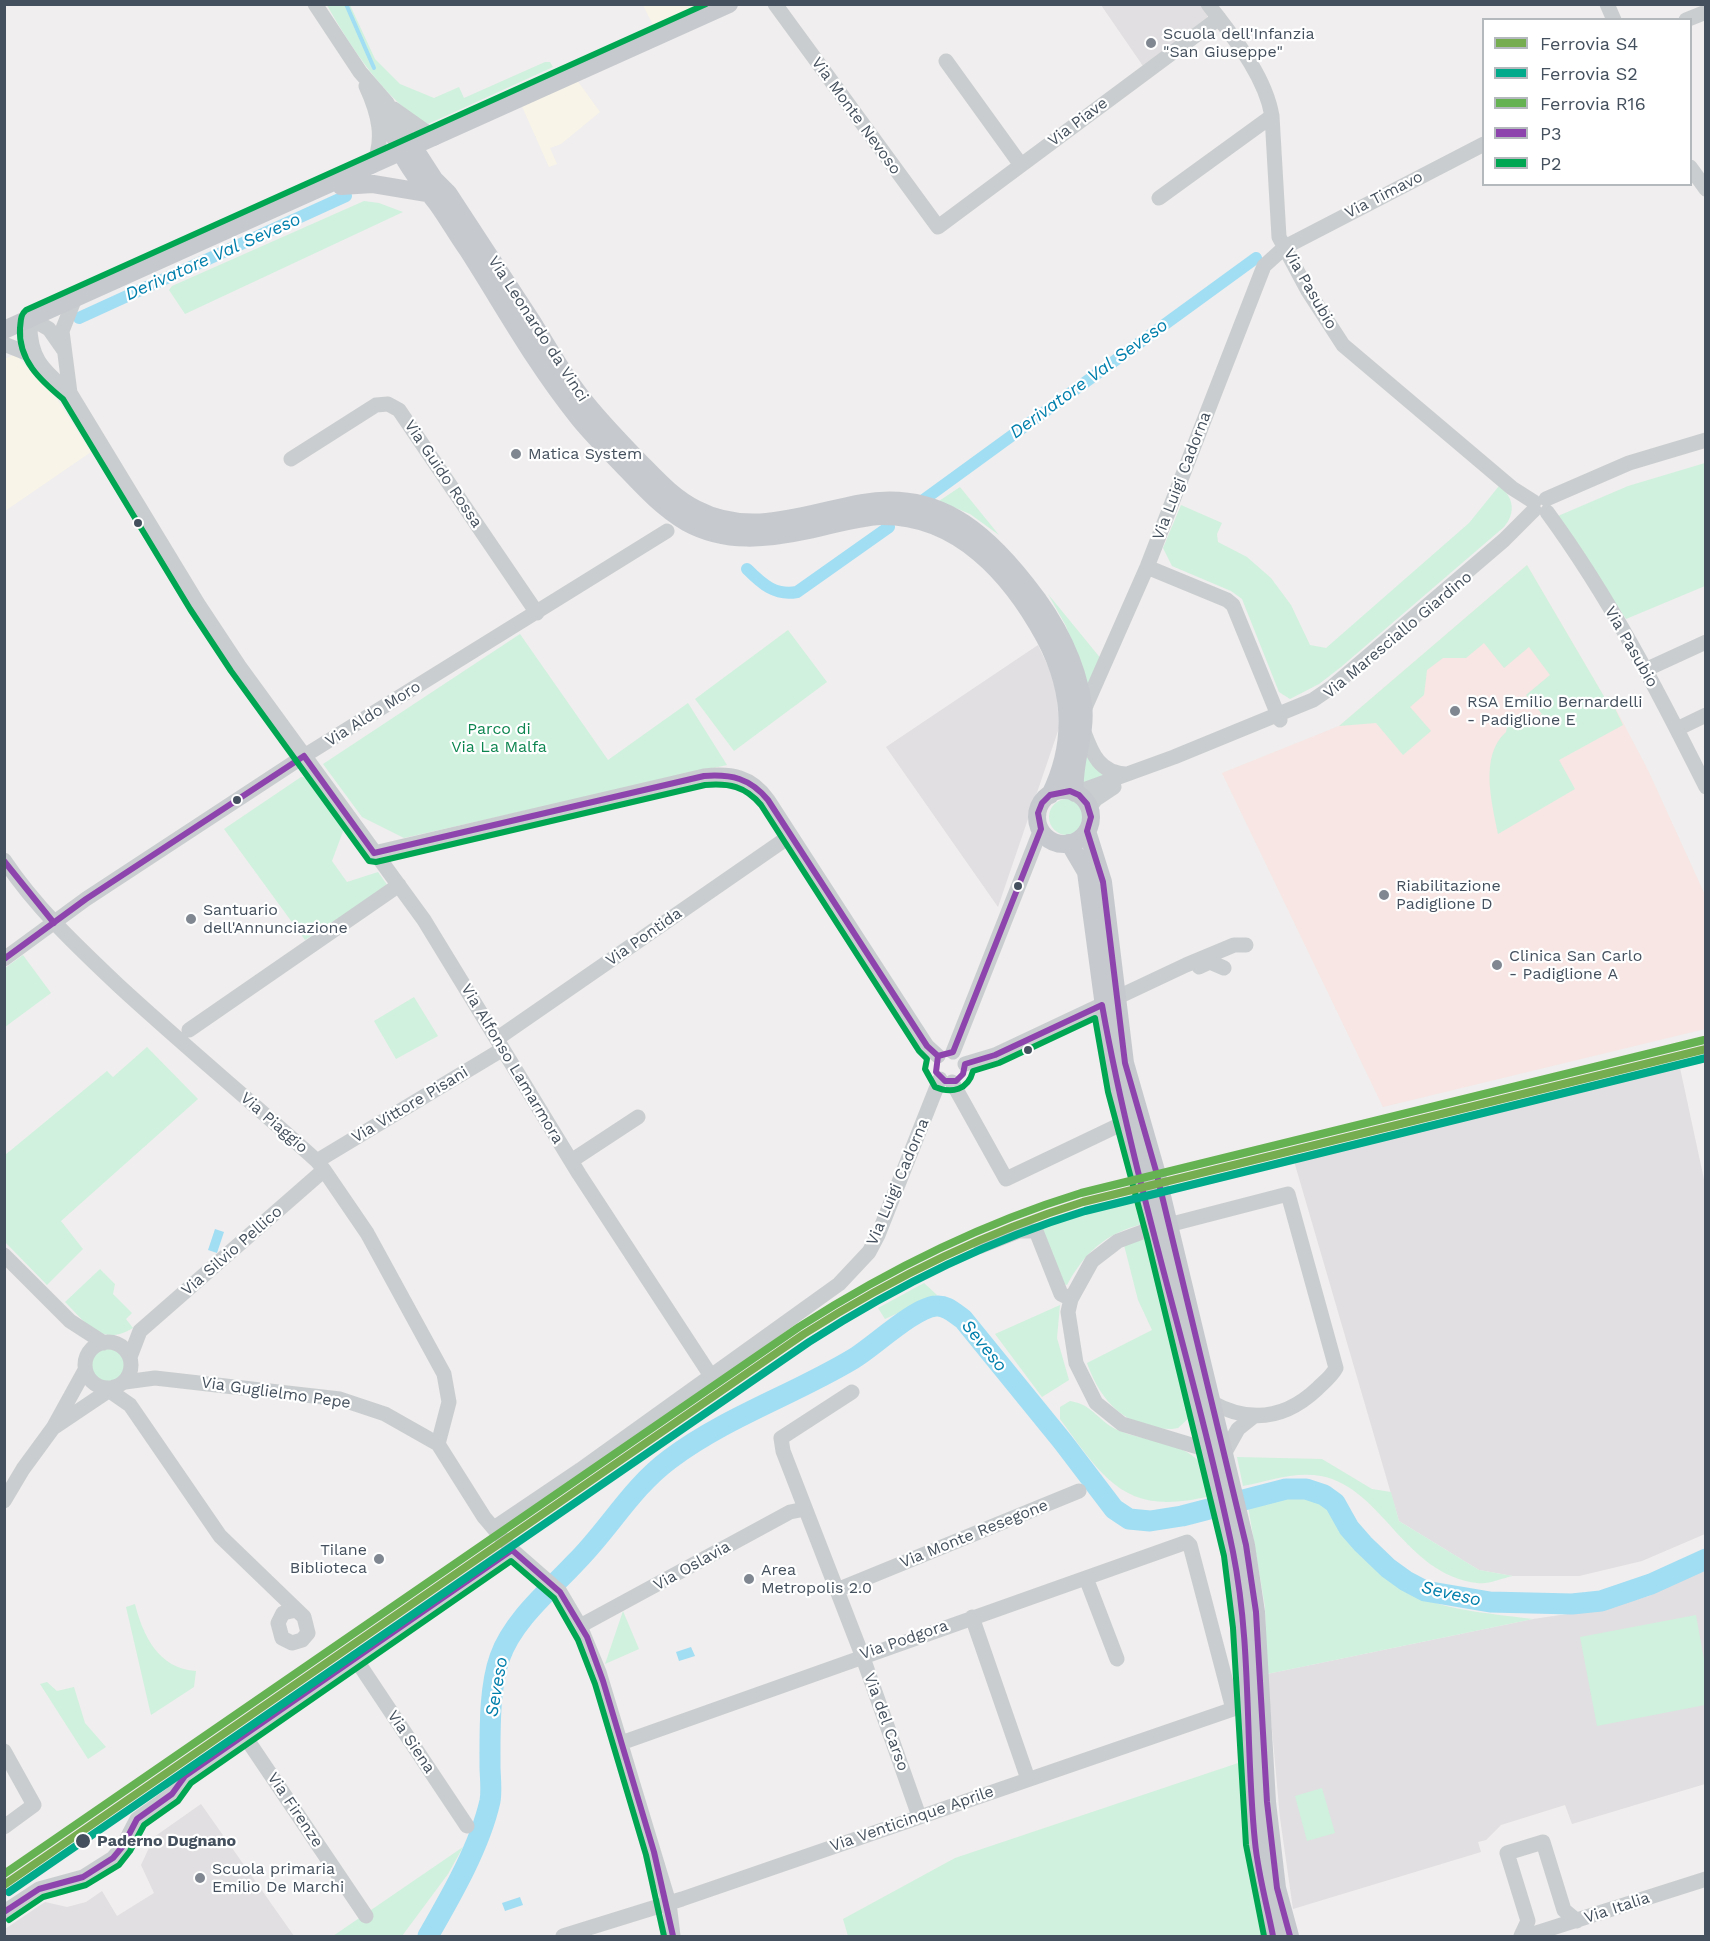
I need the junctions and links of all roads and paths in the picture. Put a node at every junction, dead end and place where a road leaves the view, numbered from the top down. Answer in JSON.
{"nodes":[{"id":1,"x":315,"y":4,"type":"edge"},
{"id":2,"x":729,"y":4,"type":"edge"},
{"id":3,"x":775,"y":4,"type":"edge"},
{"id":4,"x":1208,"y":4,"type":"edge"},
{"id":5,"x":1706,"y":12,"type":"edge"},
{"id":6,"x":1219,"y":18,"type":"junction"},
{"id":7,"x":1691,"y":18,"type":"edge"},
{"id":8,"x":946,"y":61,"type":"dead end"},
{"id":9,"x":360,"y":72,"type":"junction"},
{"id":10,"x":372,"y":98,"type":"junction"},
{"id":11,"x":387,"y":103,"type":"junction"},
{"id":12,"x":1272,"y":116,"type":"junction"},
{"id":13,"x":435,"y":138,"type":"junction"},
{"id":14,"x":1482,"y":145,"type":"edge"},
{"id":15,"x":408,"y":151,"type":"junction"},
{"id":16,"x":1021,"y":165,"type":"junction"},
{"id":17,"x":372,"y":166,"type":"junction"},
{"id":18,"x":1692,"y":170,"type":"edge"},
{"id":19,"x":318,"y":189,"type":"junction"},
{"id":20,"x":1706,"y":189,"type":"edge"},
{"id":21,"x":427,"y":193,"type":"junction"},
{"id":22,"x":1159,"y":198,"type":"dead end"},
{"id":23,"x":938,"y":227,"type":"joint"},
{"id":24,"x":1285,"y":247,"type":"junction"},
{"id":25,"x":75,"y":298,"type":"junction"},
{"id":26,"x":30,"y":318,"type":"junction"},
{"id":27,"x":4,"y":330,"type":"edge"},
{"id":28,"x":4,"y":344,"type":"edge"},
{"id":29,"x":63,"y":350,"type":"junction"},
{"id":30,"x":34,"y":356,"type":"junction"},
{"id":31,"x":70,"y":393,"type":"junction"},
{"id":32,"x":1706,"y":440,"type":"edge"},
{"id":33,"x":1706,"y":446,"type":"edge"},
{"id":34,"x":291,"y":459,"type":"dead end"},
{"id":35,"x":1541,"y":507,"type":"junction"},
{"id":36,"x":667,"y":531,"type":"dead end"},
{"id":37,"x":1147,"y":567,"type":"junction"},
{"id":38,"x":537,"y":613,"type":"junction"},
{"id":39,"x":1706,"y":642,"type":"edge"},
{"id":40,"x":1645,"y":670,"type":"junction"},
{"id":41,"x":1084,"y":710,"type":"junction"},
{"id":42,"x":1706,"y":715,"type":"edge"},
{"id":43,"x":1279,"y":718,"type":"junction"},
{"id":44,"x":1677,"y":729,"type":"junction"},
{"id":45,"x":1084,"y":732,"type":"junction"},
{"id":46,"x":304,"y":756,"type":"junction"},
{"id":47,"x":1126,"y":774,"type":"junction"},
{"id":48,"x":1706,"y":788,"type":"edge"},
{"id":49,"x":1075,"y":793,"type":"junction"},
{"id":50,"x":1050,"y":795,"type":"junction"},
{"id":51,"x":1089,"y":808,"type":"junction"},
{"id":52,"x":1041,"y":829,"type":"junction"},
{"id":53,"x":1086,"y":831,"type":"junction"},
{"id":54,"x":789,"y":836,"type":"junction"},
{"id":55,"x":1069,"y":843,"type":"junction"},
{"id":56,"x":374,"y":853,"type":"junction"},
{"id":57,"x":4,"y":860,"type":"edge"},
{"id":58,"x":399,"y":885,"type":"junction"},
{"id":59,"x":54,"y":923,"type":"junction"},
{"id":60,"x":1246,"y":945,"type":"dead end"},
{"id":61,"x":4,"y":959,"type":"edge"},
{"id":62,"x":1224,"y":968,"type":"dead end"},
{"id":63,"x":1133,"y":988,"type":"junction"},
{"id":64,"x":1109,"y":1001,"type":"junction"},
{"id":65,"x":189,"y":1030,"type":"dead end"},
{"id":66,"x":500,"y":1044,"type":"junction"},
{"id":67,"x":945,"y":1054,"type":"junction"},
{"id":68,"x":965,"y":1064,"type":"junction"},
{"id":69,"x":946,"y":1081,"type":"junction"},
{"id":70,"x":638,"y":1117,"type":"dead end"},
{"id":71,"x":1115,"y":1127,"type":"dead end"},
{"id":72,"x":571,"y":1161,"type":"junction"},
{"id":73,"x":321,"y":1166,"type":"junction"},
{"id":74,"x":1168,"y":1230,"type":"junction"},
{"id":75,"x":981,"y":1246,"type":"dead end"},
{"id":76,"x":4,"y":1255,"type":"edge"},
{"id":77,"x":1071,"y":1299,"type":"junction"},
{"id":78,"x":70,"y":1321,"type":"junction"},
{"id":79,"x":140,"y":1331,"type":"junction"},
{"id":80,"x":106,"y":1343,"type":"junction"},
{"id":81,"x":85,"y":1364,"type":"junction"},
{"id":82,"x":711,"y":1377,"type":"junction"},
{"id":83,"x":126,"y":1380,"type":"junction"},
{"id":84,"x":852,"y":1392,"type":"dead end"},
{"id":85,"x":1211,"y":1402,"type":"junction"},
{"id":86,"x":1253,"y":1417,"type":"junction"},
{"id":87,"x":53,"y":1428,"type":"junction"},
{"id":88,"x":1203,"y":1431,"type":"junction"},
{"id":89,"x":1183,"y":1441,"type":"junction"},
{"id":90,"x":438,"y":1444,"type":"junction"},
{"id":91,"x":1216,"y":1452,"type":"junction"},
{"id":92,"x":1079,"y":1491,"type":"dead end"},
{"id":93,"x":4,"y":1501,"type":"edge"},
{"id":94,"x":805,"y":1509,"type":"junction"},
{"id":95,"x":494,"y":1528,"type":"junction"},
{"id":96,"x":512,"y":1550,"type":"junction"},
{"id":97,"x":1086,"y":1578,"type":"junction"},
{"id":98,"x":837,"y":1590,"type":"junction"},
{"id":99,"x":288,"y":1612,"type":"dead end"},
{"id":100,"x":972,"y":1617,"type":"junction"},
{"id":101,"x":580,"y":1626,"type":"junction"},
{"id":102,"x":862,"y":1655,"type":"junction"},
{"id":103,"x":355,"y":1658,"type":"junction"},
{"id":104,"x":1117,"y":1659,"type":"dead end"},
{"id":105,"x":1247,"y":1706,"type":"junction"},
{"id":106,"x":244,"y":1735,"type":"junction"},
{"id":107,"x":621,"y":1743,"type":"junction"},
{"id":108,"x":4,"y":1751,"type":"edge"},
{"id":109,"x":1028,"y":1779,"type":"junction"},
{"id":110,"x":919,"y":1816,"type":"junction"},
{"id":111,"x":467,"y":1826,"type":"dead end"},
{"id":112,"x":4,"y":1827,"type":"edge"},
{"id":113,"x":1706,"y":1879,"type":"edge"},
{"id":114,"x":669,"y":1903,"type":"junction"},
{"id":115,"x":4,"y":1912,"type":"edge"},
{"id":116,"x":366,"y":1916,"type":"dead end"},
{"id":117,"x":1577,"y":1921,"type":"junction"},
{"id":118,"x":563,"y":1936,"type":"edge"},
{"id":119,"x":673,"y":1936,"type":"edge"},
{"id":120,"x":1273,"y":1936,"type":"edge"},
{"id":121,"x":1290,"y":1936,"type":"edge"},
{"id":122,"x":1521,"y":1936,"type":"edge"},
{"id":123,"x":1527,"y":1936,"type":"edge"}],
"edges":[{"from":1,"to":9,"type":"street"},
{"from":2,"to":13,"type":"main road"},
{"from":3,"to":23,"type":"street","name":"Via Monte Nevoso"},
{"from":4,"to":6,"type":"street","name":"Via Pasubio"},
{"from":5,"to":7,"type":"street"},
{"from":6,"to":12,"type":"street","name":"Via Pasubio"},
{"from":6,"to":16,"type":"street","name":"Via Piave"},
{"from":8,"to":16,"type":"street"},
{"from":9,"to":10,"type":"street"},
{"from":9,"to":11,"type":"street"},
{"from":10,"to":15,"type":"street"},
{"from":10,"to":17,"type":"street"},
{"from":11,"to":13,"type":"street"},
{"from":11,"to":15,"type":"street"},
{"from":12,"to":22,"type":"street"},
{"from":12,"to":24,"type":"street","name":"Via Pasubio"},
{"from":13,"to":15,"type":"main road"},
{"from":14,"to":24,"type":"street","name":"Via Timavo"},
{"from":15,"to":17,"type":"main road"},
{"from":15,"to":21,"type":"main road","name":"Via Leonardo da Vinci"},
{"from":15,"to":41,"type":"main road","name":"Via Leonardo da Vinci"},
{"from":16,"to":23,"type":"street","name":"Via Piave"},
{"from":17,"to":19,"type":"main road"},
{"from":18,"to":20,"type":"street"},
{"from":19,"to":21,"type":"main road"},
{"from":19,"to":25,"type":"main road"},
{"from":21,"to":50,"type":"main road","name":"Via Leonardo da Vinci"},
{"from":24,"to":35,"type":"street","name":"Via Pasubio"},
{"from":24,"to":37,"type":"street","name":"Via Luigi Cadorna"},
{"from":25,"to":26,"type":"main road"},
{"from":25,"to":29,"type":"street"},
{"from":26,"to":27,"type":"main road"},
{"from":26,"to":29,"type":"street"},
{"from":26,"to":30,"type":"street"},
{"from":28,"to":30,"type":"street"},
{"from":29,"to":31,"type":"street"},
{"from":30,"to":31,"type":"street"},
{"from":31,"to":46,"type":"street","name":"Via Alfonso Lamarmora"},
{"from":32,"to":35,"type":"street"},
{"from":33,"to":35,"type":"street"},
{"from":34,"to":38,"type":"street","name":"Via Guido Rossa"},
{"from":35,"to":40,"type":"street","name":"Via Pasubio"},
{"from":35,"to":43,"type":"street","name":"Via Maresciallo Giardino"},
{"from":36,"to":38,"type":"street","name":"Via Aldo Moro"},
{"from":37,"to":41,"type":"street","name":"Via Luigi Cadorna"},
{"from":37,"to":43,"type":"street"},
{"from":38,"to":46,"type":"street","name":"Via Aldo Moro"},
{"from":39,"to":40,"type":"street"},
{"from":40,"to":44,"type":"street","name":"Via Pasubio"},
{"from":41,"to":45,"type":"main road","name":"Via Leonardo da Vinci"},
{"from":42,"to":44,"type":"street"},
{"from":43,"to":47,"type":"street","name":"Via Maresciallo Giardino"},
{"from":43,"to":51,"type":"street","name":"Via Maresciallo Giardino"},
{"from":44,"to":48,"type":"street","name":"Via Pasubio"},
{"from":45,"to":47,"type":"street"},
{"from":45,"to":49,"type":"main road","name":"Via Leonardo da Vinci"},
{"from":46,"to":56,"type":"street","name":"Via Alfonso Lamarmora"},
{"from":46,"to":59,"type":"street","name":"Via Aldo Moro"},
{"from":47,"to":49,"type":"street","name":"Via Maresciallo Giardino"},
{"from":49,"to":50,"type":"main road"},
{"from":49,"to":51,"type":"main road"},
{"from":50,"to":52,"type":"main road"},
{"from":51,"to":53,"type":"main road"},
{"from":52,"to":55,"type":"main road"},
{"from":52,"to":67,"type":"street"},
{"from":53,"to":55,"type":"main road"},
{"from":53,"to":64,"type":"main road"},
{"from":54,"to":56,"type":"street"},
{"from":54,"to":66,"type":"street","name":"Via Pontida"},
{"from":54,"to":67,"type":"street"},
{"from":55,"to":64,"type":"main road"},
{"from":56,"to":58,"type":"street","name":"Via Alfonso Lamarmora"},
{"from":57,"to":59,"type":"street","name":"Via Piaggio"},
{"from":58,"to":65,"type":"street"},
{"from":58,"to":66,"type":"street","name":"Via Alfonso Lamarmora"},
{"from":59,"to":61,"type":"street","name":"Via Aldo Moro"},
{"from":59,"to":73,"type":"street","name":"Via Piaggio"},
{"from":60,"to":63,"type":"street"},
{"from":62,"to":63,"type":"street"},
{"from":63,"to":64,"type":"street"},
{"from":64,"to":68,"type":"street"},
{"from":64,"to":74,"type":"main road"},
{"from":66,"to":72,"type":"street","name":"Via Alfonso Lamarmora"},
{"from":66,"to":73,"type":"street","name":"Via Vittore Pisani"},
{"from":67,"to":68,"type":"street"},
{"from":67,"to":69,"type":"street"},
{"from":68,"to":69,"type":"street"},
{"from":69,"to":71,"type":"street"},
{"from":69,"to":82,"type":"street","name":"Via Luigi Cadorna"},
{"from":70,"to":72,"type":"street"},
{"from":72,"to":82,"type":"street","name":"Via Alfonso Lamarmora"},
{"from":73,"to":79,"type":"street","name":"Via Silvio Pellico"},
{"from":73,"to":90,"type":"street","name":"Via Piaggio"},
{"from":74,"to":77,"type":"street"},
{"from":74,"to":85,"type":"main road"},
{"from":74,"to":86,"type":"street"},
{"from":74,"to":88,"type":"main road"},
{"from":75,"to":77,"type":"street"},
{"from":76,"to":78,"type":"street"},
{"from":77,"to":89,"type":"street"},
{"from":78,"to":80,"type":"street"},
{"from":78,"to":81,"type":"street"},
{"from":79,"to":80,"type":"street","name":"Via Silvio Pellico"},
{"from":79,"to":83,"type":"street","name":"Via Silvio Pellico"},
{"from":80,"to":81,"type":"street"},
{"from":80,"to":83,"type":"street"},
{"from":81,"to":83,"type":"street"},
{"from":81,"to":87,"type":"street"},
{"from":82,"to":95,"type":"street","name":"Via Luigi Cadorna"},
{"from":83,"to":87,"type":"street"},
{"from":83,"to":90,"type":"street","name":"Via Guglielmo Pepe"},
{"from":83,"to":99,"type":"street","name":"Via Silvio Pellico"},
{"from":84,"to":94,"type":"street","name":"Via del Carso"},
{"from":85,"to":86,"type":"street"},
{"from":85,"to":91,"type":"main road"},
{"from":86,"to":91,"type":"street"},
{"from":87,"to":93,"type":"street"},
{"from":88,"to":89,"type":"street"},
{"from":88,"to":91,"type":"main road"},
{"from":89,"to":91,"type":"street"},
{"from":90,"to":95,"type":"street","name":"Via Guglielmo Pepe"},
{"from":91,"to":105,"type":"main road"},
{"from":92,"to":98,"type":"street","name":"Via Monte Resegone"},
{"from":94,"to":98,"type":"street","name":"Via del Carso"},
{"from":94,"to":101,"type":"street","name":"Via Oslavia"},
{"from":95,"to":96,"type":"street","name":"Via Guglielmo Pepe"},
{"from":96,"to":101,"type":"street","name":"Via Guglielmo Pepe"},
{"from":96,"to":103,"type":"street"},
{"from":97,"to":100,"type":"street","name":"Via Podgora"},
{"from":97,"to":104,"type":"street"},
{"from":97,"to":105,"type":"street","name":"Via Podgora"},
{"from":98,"to":102,"type":"street","name":"Via del Carso"},
{"from":100,"to":102,"type":"street","name":"Via Podgora"},
{"from":100,"to":109,"type":"street"},
{"from":101,"to":107,"type":"street","name":"Via Guglielmo Pepe"},
{"from":102,"to":107,"type":"street","name":"Via Podgora"},
{"from":102,"to":110,"type":"street","name":"Via del Carso"},
{"from":103,"to":106,"type":"street"},
{"from":103,"to":111,"type":"street","name":"Via Siena"},
{"from":105,"to":109,"type":"street","name":"Via Venticinque Aprile"},
{"from":105,"to":120,"type":"main road"},
{"from":105,"to":121,"type":"main road"},
{"from":106,"to":115,"type":"street"},
{"from":106,"to":116,"type":"street","name":"Via Firenze"},
{"from":107,"to":114,"type":"street","name":"Via Guglielmo Pepe"},
{"from":108,"to":112,"type":"street"},
{"from":109,"to":110,"type":"street","name":"Via Venticinque Aprile"},
{"from":110,"to":114,"type":"street","name":"Via Venticinque Aprile"},
{"from":113,"to":117,"type":"street","name":"Via Italia"},
{"from":114,"to":118,"type":"street","name":"Via Venticinque Aprile"},
{"from":114,"to":119,"type":"street","name":"Via Guglielmo Pepe"},
{"from":117,"to":122,"type":"street"},
{"from":117,"to":123,"type":"street","name":"Via Italia"}]}
